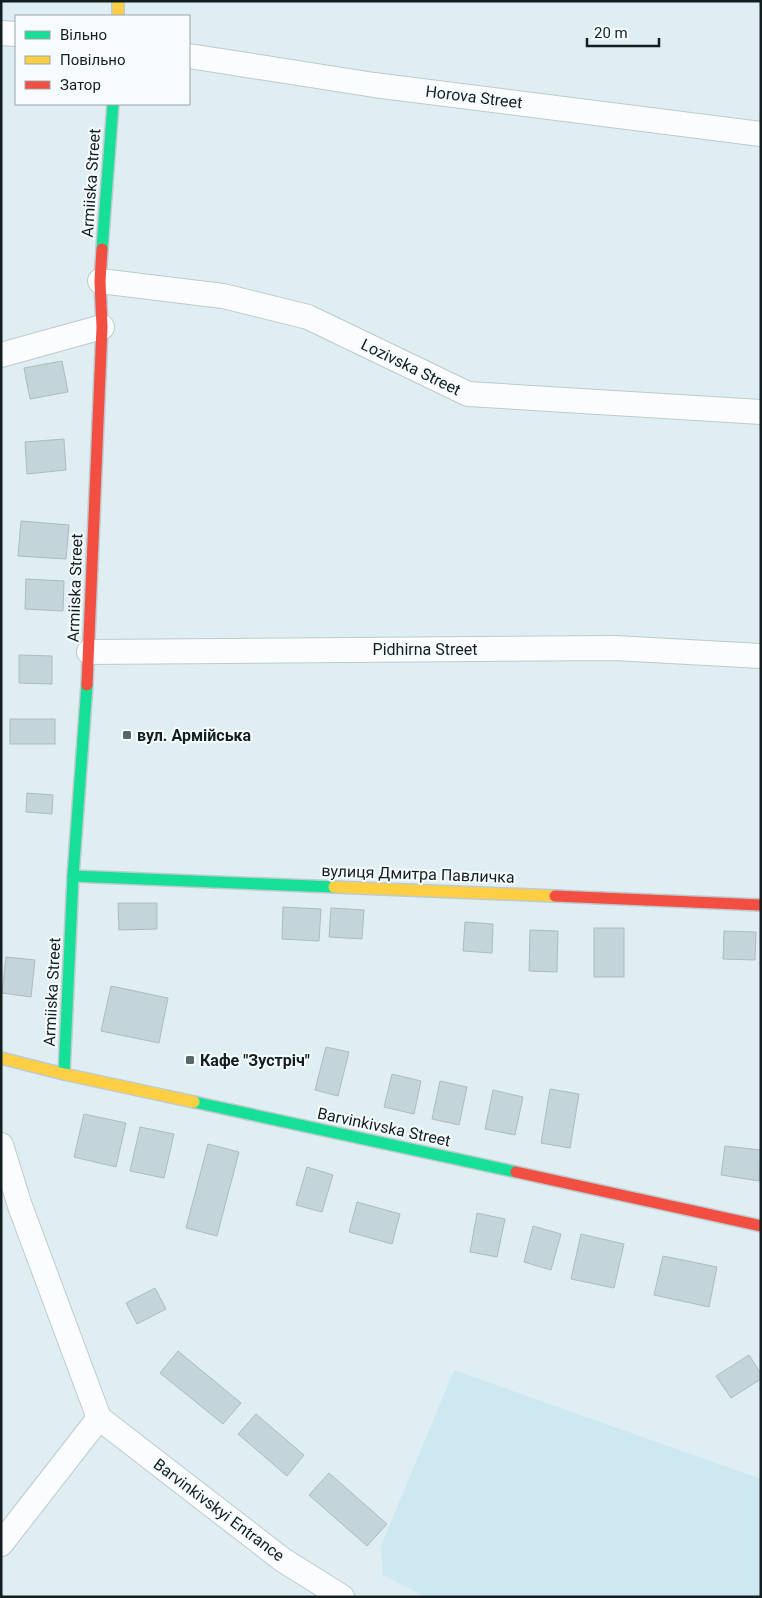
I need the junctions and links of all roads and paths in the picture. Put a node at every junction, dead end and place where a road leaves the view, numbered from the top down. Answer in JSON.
{"nodes":[{"id":1,"x":118,"y":1,"type":"edge"},
{"id":2,"x":118,"y":15,"type":"edge"},
{"id":3,"x":1,"y":33,"type":"edge"},
{"id":4,"x":15,"y":34,"type":"edge"},
{"id":5,"x":190,"y":56,"type":"edge"},
{"id":6,"x":112,"y":105,"type":"edge"},
{"id":7,"x":761,"y":134,"type":"edge"},
{"id":8,"x":100,"y":281,"type":"junction"},
{"id":9,"x":102,"y":327,"type":"junction"},
{"id":10,"x":1,"y":355,"type":"edge"},
{"id":11,"x":761,"y":412,"type":"edge"},
{"id":12,"x":89,"y":652,"type":"junction"},
{"id":13,"x":761,"y":656,"type":"edge"},
{"id":14,"x":73,"y":876,"type":"junction"},
{"id":15,"x":761,"y":905,"type":"edge"},
{"id":16,"x":1,"y":1058,"type":"edge"},
{"id":17,"x":64,"y":1074,"type":"junction"},
{"id":18,"x":1,"y":1145,"type":"edge"},
{"id":19,"x":761,"y":1226,"type":"edge"},
{"id":20,"x":98,"y":1418,"type":"junction"},
{"id":21,"x":1,"y":1544,"type":"edge"},
{"id":22,"x":1,"y":1595,"type":"edge"},
{"id":23,"x":5,"y":1597,"type":"edge"},
{"id":24,"x":342,"y":1597,"type":"edge"}],
"edges":[{"from":1,"to":2,"type":"street"},
{"from":3,"to":4,"type":"street"},
{"from":5,"to":7,"type":"street","name":"Horova Street"},
{"from":6,"to":8,"type":"street","name":"Armiiska Street"},
{"from":8,"to":9,"type":"street","name":"Armiiska Street"},
{"from":8,"to":11,"type":"street","name":"Lozivska Street"},
{"from":9,"to":10,"type":"street"},
{"from":9,"to":12,"type":"street","name":"Armiiska Street"},
{"from":12,"to":13,"type":"street","name":"Pidhirna Street"},
{"from":12,"to":14,"type":"street","name":"Armiiska Street"},
{"from":14,"to":15,"type":"street","name":"вулиця Дмитра Павличка"},
{"from":14,"to":17,"type":"street","name":"Armiiska Street"},
{"from":16,"to":17,"type":"street","name":"Barvinkivska Street"},
{"from":17,"to":19,"type":"street","name":"Barvinkivska Street"},
{"from":18,"to":20,"type":"street"},
{"from":20,"to":21,"type":"street"},
{"from":20,"to":24,"type":"street","name":"Barvinkivskyi Entrance"},
{"from":22,"to":23,"type":"path"}]}
